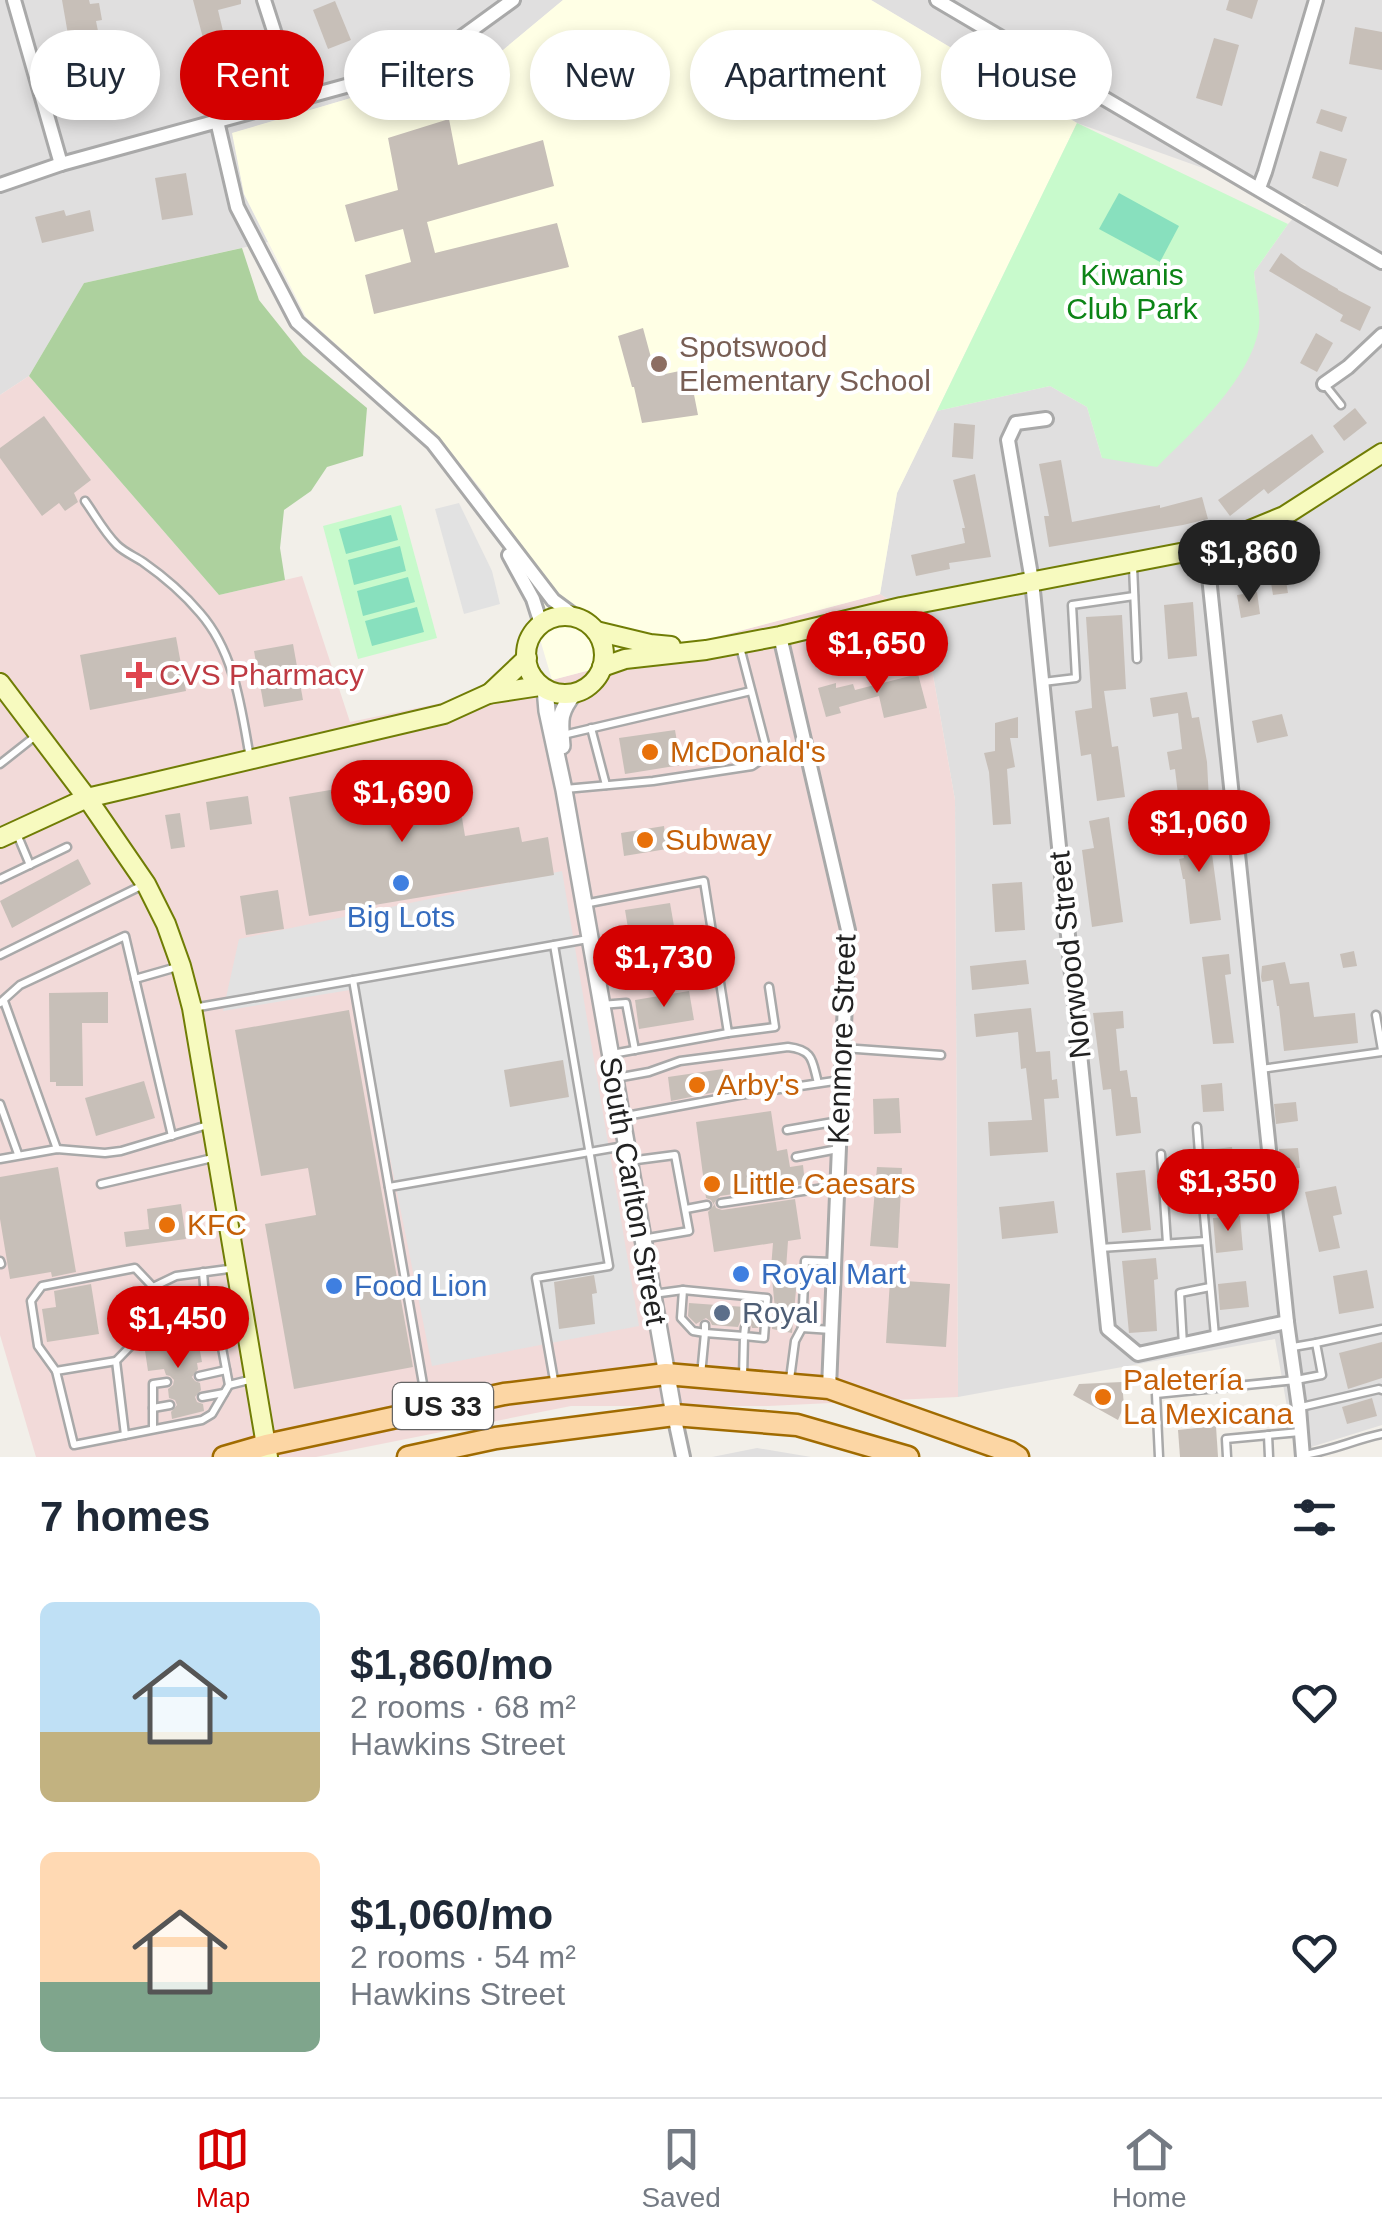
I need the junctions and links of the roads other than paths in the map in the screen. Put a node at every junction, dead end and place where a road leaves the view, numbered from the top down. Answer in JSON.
{"nodes":[{"id":1,"x":14,"y":0,"type":"edge"},
{"id":2,"x":264,"y":0,"type":"edge"},
{"id":3,"x":513,"y":0,"type":"edge"},
{"id":4,"x":937,"y":0,"type":"edge"},
{"id":5,"x":1316,"y":0,"type":"edge"},
{"id":6,"x":274,"y":30,"type":"edge"},
{"id":7,"x":324,"y":92,"type":"edge"},
{"id":8,"x":221,"y":120,"type":"edge"},
{"id":9,"x":217,"y":121,"type":"junction"},
{"id":10,"x":61,"y":164,"type":"junction"},
{"id":11,"x":0,"y":185,"type":"edge"},
{"id":12,"x":1259,"y":188,"type":"junction"},
{"id":13,"x":1382,"y":262,"type":"edge"},
{"id":14,"x":1382,"y":334,"type":"edge"},
{"id":15,"x":1324,"y":384,"type":"joint"},
{"id":16,"x":1341,"y":406,"type":"dead end"},
{"id":17,"x":1046,"y":418,"type":"dead end"},
{"id":18,"x":1382,"y":453,"type":"edge"},
{"id":19,"x":84,"y":501,"type":"dead end"},
{"id":20,"x":490,"y":517,"type":"junction"},
{"id":21,"x":1206,"y":548,"type":"junction"},
{"id":22,"x":1132,"y":562,"type":"junction"},
{"id":23,"x":1032,"y":581,"type":"junction"},
{"id":24,"x":1134,"y":596,"type":"junction"},
{"id":25,"x":576,"y":617,"type":"junction"},
{"id":26,"x":541,"y":624,"type":"junction"},
{"id":27,"x":596,"y":631,"type":"junction"},
{"id":28,"x":780,"y":636,"type":"junction"},
{"id":29,"x":739,"y":644,"type":"junction"},
{"id":30,"x":706,"y":650,"type":"junction"},
{"id":31,"x":526,"y":658,"type":"junction"},
{"id":32,"x":1137,"y":659,"type":"dead end"},
{"id":33,"x":602,"y":668,"type":"junction"},
{"id":34,"x":1042,"y":682,"type":"junction"},
{"id":35,"x":0,"y":683,"type":"edge"},
{"id":36,"x":543,"y":687,"type":"junction"},
{"id":37,"x":752,"y":691,"type":"junction"},
{"id":38,"x":574,"y":693,"type":"junction"},
{"id":39,"x":488,"y":694,"type":"junction"},
{"id":40,"x":591,"y":728,"type":"junction"},
{"id":41,"x":38,"y":734,"type":"junction"},
{"id":42,"x":562,"y":735,"type":"junction"},
{"id":43,"x":250,"y":759,"type":"junction"},
{"id":44,"x":0,"y":764,"type":"edge"},
{"id":45,"x":606,"y":786,"type":"junction"},
{"id":46,"x":564,"y":790,"type":"junction"},
{"id":47,"x":87,"y":798,"type":"junction"},
{"id":48,"x":8,"y":834,"type":"edge"},
{"id":49,"x":68,"y":847,"type":"dead end"},
{"id":50,"x":30,"y":865,"type":"junction"},
{"id":51,"x":0,"y":880,"type":"edge"},
{"id":52,"x":146,"y":884,"type":"junction"},
{"id":53,"x":583,"y":905,"type":"junction"},
{"id":54,"x":588,"y":939,"type":"junction"},
{"id":55,"x":554,"y":945,"type":"junction"},
{"id":56,"x":0,"y":955,"type":"edge"},
{"id":57,"x":181,"y":966,"type":"junction"},
{"id":58,"x":135,"y":979,"type":"junction"},
{"id":59,"x":353,"y":980,"type":"junction"},
{"id":60,"x":769,"y":987,"type":"dead end"},
{"id":61,"x":2,"y":1002,"type":"edge"},
{"id":62,"x":600,"y":1005,"type":"junction"},
{"id":63,"x":192,"y":1008,"type":"junction"},
{"id":64,"x":1376,"y":1015,"type":"dead end"},
{"id":65,"x":728,"y":1033,"type":"junction"},
{"id":66,"x":844,"y":1048,"type":"junction"},
{"id":67,"x":635,"y":1050,"type":"junction"},
{"id":68,"x":1382,"y":1051,"type":"edge"},
{"id":69,"x":609,"y":1055,"type":"junction"},
{"id":70,"x":942,"y":1055,"type":"dead end"},
{"id":71,"x":1260,"y":1069,"type":"junction"},
{"id":72,"x":613,"y":1079,"type":"junction"},
{"id":73,"x":842,"y":1080,"type":"junction"},
{"id":74,"x":818,"y":1084,"type":"junction"},
{"id":75,"x":0,"y":1104,"type":"edge"},
{"id":76,"x":620,"y":1117,"type":"junction"},
{"id":77,"x":840,"y":1121,"type":"junction"},
{"id":78,"x":212,"y":1124,"type":"junction"},
{"id":79,"x":1197,"y":1127,"type":"dead end"},
{"id":80,"x":787,"y":1130,"type":"dead end"},
{"id":81,"x":172,"y":1136,"type":"junction"},
{"id":82,"x":839,"y":1148,"type":"junction"},
{"id":83,"x":57,"y":1149,"type":"junction"},
{"id":84,"x":590,"y":1152,"type":"junction"},
{"id":85,"x":18,"y":1154,"type":"junction"},
{"id":86,"x":627,"y":1154,"type":"junction"},
{"id":87,"x":1160,"y":1154,"type":"dead end"},
{"id":88,"x":218,"y":1157,"type":"junction"},
{"id":89,"x":796,"y":1157,"type":"dead end"},
{"id":90,"x":0,"y":1158,"type":"edge"},
{"id":91,"x":101,"y":1184,"type":"dead end"},
{"id":92,"x":1272,"y":1185,"type":"junction"},
{"id":93,"x":838,"y":1186,"type":"junction"},
{"id":94,"x":388,"y":1187,"type":"junction"},
{"id":95,"x":1202,"y":1193,"type":"junction"},
{"id":96,"x":721,"y":1202,"type":"dead end"},
{"id":97,"x":708,"y":1205,"type":"dead end"},
{"id":98,"x":686,"y":1209,"type":"junction"},
{"id":99,"x":642,"y":1239,"type":"junction"},
{"id":100,"x":1206,"y":1240,"type":"junction"},
{"id":101,"x":1167,"y":1243,"type":"junction"},
{"id":102,"x":1100,"y":1248,"type":"junction"},
{"id":103,"x":835,"y":1262,"type":"junction"},
{"id":104,"x":237,"y":1268,"type":"junction"},
{"id":105,"x":202,"y":1272,"type":"junction"},
{"id":106,"x":153,"y":1287,"type":"junction"},
{"id":107,"x":1210,"y":1288,"type":"junction"},
{"id":108,"x":684,"y":1290,"type":"junction"},
{"id":109,"x":708,"y":1293,"type":"junction"},
{"id":110,"x":652,"y":1294,"type":"junction"},
{"id":111,"x":747,"y":1296,"type":"junction"},
{"id":112,"x":707,"y":1304,"type":"dead end"},
{"id":113,"x":243,"y":1307,"type":"junction"},
{"id":114,"x":746,"y":1307,"type":"dead end"},
{"id":115,"x":214,"y":1311,"type":"junction"},
{"id":116,"x":1287,"y":1322,"type":"junction"},
{"id":117,"x":802,"y":1328,"type":"junction"},
{"id":118,"x":705,"y":1329,"type":"junction"},
{"id":119,"x":1382,"y":1329,"type":"edge"},
{"id":120,"x":832,"y":1330,"type":"junction"},
{"id":121,"x":744,"y":1332,"type":"junction"},
{"id":122,"x":1215,"y":1338,"type":"junction"},
{"id":123,"x":1316,"y":1343,"type":"junction"},
{"id":124,"x":1183,"y":1345,"type":"junction"},
{"id":125,"x":1290,"y":1348,"type":"junction"},
{"id":126,"x":116,"y":1361,"type":"junction"},
{"id":127,"x":226,"y":1370,"type":"junction"},
{"id":128,"x":56,"y":1371,"type":"junction"},
{"id":129,"x":666,"y":1374,"type":"junction"},
{"id":130,"x":199,"y":1376,"type":"dead end"},
{"id":131,"x":701,"y":1377,"type":"junction"},
{"id":132,"x":255,"y":1379,"type":"junction"},
{"id":133,"x":1296,"y":1380,"type":"junction"},
{"id":134,"x":742,"y":1381,"type":"junction"},
{"id":135,"x":166,"y":1382,"type":"dead end"},
{"id":136,"x":790,"y":1385,"type":"junction"},
{"id":137,"x":555,"y":1387,"type":"junction"},
{"id":138,"x":830,"y":1388,"type":"junction"},
{"id":139,"x":227,"y":1389,"type":"junction"},
{"id":140,"x":1382,"y":1390,"type":"edge"},
{"id":141,"x":202,"y":1397,"type":"dead end"},
{"id":142,"x":170,"y":1405,"type":"dead end"},
{"id":143,"x":153,"y":1408,"type":"junction"},
{"id":144,"x":1300,"y":1408,"type":"junction"},
{"id":145,"x":427,"y":1410,"type":"junction"},
{"id":146,"x":674,"y":1416,"type":"junction"},
{"id":147,"x":153,"y":1428,"type":"junction"},
{"id":148,"x":1300,"y":1432,"type":"junction"},
{"id":149,"x":1382,"y":1434,"type":"edge"},
{"id":150,"x":125,"y":1435,"type":"junction"},
{"id":151,"x":1268,"y":1435,"type":"junction"},
{"id":152,"x":267,"y":1451,"type":"edge"},
{"id":153,"x":1303,"y":1456,"type":"edge"},
{"id":154,"x":224,"y":1457,"type":"edge"},
{"id":155,"x":408,"y":1457,"type":"edge"},
{"id":156,"x":684,"y":1457,"type":"edge"},
{"id":157,"x":908,"y":1457,"type":"edge"},
{"id":158,"x":1018,"y":1457,"type":"edge"},
{"id":159,"x":1159,"y":1457,"type":"edge"},
{"id":160,"x":1227,"y":1457,"type":"edge"},
{"id":161,"x":1270,"y":1457,"type":"edge"}],
"edges":[{"from":1,"to":10,"type":"street"},
{"from":2,"to":6,"type":"street"},
{"from":3,"to":7,"type":"street"},
{"from":4,"to":12,"type":"street"},
{"from":5,"to":12,"type":"street"},
{"from":8,"to":9,"type":"street"},
{"from":9,"to":10,"type":"street"},
{"from":9,"to":20,"type":"street"},
{"from":10,"to":11,"type":"street"},
{"from":12,"to":13,"type":"street"},
{"from":14,"to":15,"type":"street"},
{"from":15,"to":16,"type":"lane"},
{"from":17,"to":23,"type":"street","name":"Norwood Street"},
{"from":18,"to":21,"type":"main road"},
{"from":19,"to":43,"type":"lane"},
{"from":20,"to":25,"type":"street"},
{"from":20,"to":26,"type":"street"},
{"from":21,"to":22,"type":"main road"},
{"from":21,"to":71,"type":"street"},
{"from":22,"to":23,"type":"main road"},
{"from":22,"to":24,"type":"lane"},
{"from":23,"to":28,"type":"main road"},
{"from":23,"to":34,"type":"street","name":"Norwood Street"},
{"from":24,"to":32,"type":"lane"},
{"from":24,"to":34,"type":"lane"},
{"from":25,"to":26,"type":"main road"},
{"from":25,"to":27,"type":"main road"},
{"from":26,"to":31,"type":"main road"},
{"from":27,"to":30,"type":"main road"},
{"from":27,"to":33,"type":"main road"},
{"from":28,"to":29,"type":"main road"},
{"from":28,"to":66,"type":"street","name":"Kenmore Street"},
{"from":29,"to":30,"type":"main road"},
{"from":29,"to":37,"type":"lane"},
{"from":30,"to":33,"type":"main road"},
{"from":31,"to":36,"type":"main road"},
{"from":31,"to":39,"type":"main road"},
{"from":33,"to":38,"type":"main road"},
{"from":34,"to":102,"type":"street","name":"Norwood Street"},
{"from":35,"to":41,"type":"main road"},
{"from":36,"to":38,"type":"main road"},
{"from":36,"to":39,"type":"main road"},
{"from":36,"to":46,"type":"street","name":"South Carlton Street"},
{"from":37,"to":40,"type":"lane"},
{"from":37,"to":45,"type":"lane"},
{"from":38,"to":42,"type":"street","name":"South Carlton Street"},
{"from":39,"to":43,"type":"main road"},
{"from":40,"to":42,"type":"lane"},
{"from":40,"to":45,"type":"lane"},
{"from":41,"to":44,"type":"lane"},
{"from":41,"to":47,"type":"main road"},
{"from":42,"to":46,"type":"street","name":"South Carlton Street"},
{"from":43,"to":47,"type":"main road"},
{"from":45,"to":46,"type":"lane"},
{"from":46,"to":53,"type":"street","name":"South Carlton Street"},
{"from":47,"to":48,"type":"main road"},
{"from":47,"to":52,"type":"main road"},
{"from":48,"to":50,"type":"lane"},
{"from":49,"to":50,"type":"lane"},
{"from":50,"to":51,"type":"lane"},
{"from":52,"to":56,"type":"lane"},
{"from":52,"to":57,"type":"main road"},
{"from":53,"to":54,"type":"street","name":"South Carlton Street"},
{"from":53,"to":65,"type":"lane"},
{"from":54,"to":55,"type":"lane"},
{"from":54,"to":62,"type":"street","name":"South Carlton Street"},
{"from":55,"to":59,"type":"lane"},
{"from":55,"to":84,"type":"lane"},
{"from":57,"to":58,"type":"lane"},
{"from":57,"to":63,"type":"main road"},
{"from":58,"to":61,"type":"lane"},
{"from":58,"to":81,"type":"lane"},
{"from":59,"to":63,"type":"lane"},
{"from":59,"to":94,"type":"lane"},
{"from":60,"to":65,"type":"lane"},
{"from":61,"to":83,"type":"lane"},
{"from":62,"to":67,"type":"lane"},
{"from":62,"to":69,"type":"street","name":"South Carlton Street"},
{"from":63,"to":78,"type":"main road"},
{"from":64,"to":68,"type":"lane"},
{"from":65,"to":67,"type":"lane"},
{"from":66,"to":70,"type":"lane"},
{"from":66,"to":73,"type":"street","name":"Kenmore Street"},
{"from":67,"to":69,"type":"lane"},
{"from":68,"to":71,"type":"lane"},
{"from":69,"to":72,"type":"street","name":"South Carlton Street"},
{"from":71,"to":92,"type":"street"},
{"from":72,"to":74,"type":"lane"},
{"from":72,"to":76,"type":"street","name":"South Carlton Street"},
{"from":73,"to":74,"type":"lane"},
{"from":73,"to":77,"type":"street","name":"Kenmore Street"},
{"from":74,"to":76,"type":"lane"},
{"from":75,"to":85,"type":"lane"},
{"from":76,"to":86,"type":"street","name":"South Carlton Street"},
{"from":77,"to":80,"type":"lane"},
{"from":77,"to":82,"type":"street","name":"Kenmore Street"},
{"from":78,"to":81,"type":"lane"},
{"from":78,"to":88,"type":"main road"},
{"from":79,"to":95,"type":"lane"},
{"from":81,"to":83,"type":"lane"},
{"from":82,"to":89,"type":"lane"},
{"from":82,"to":93,"type":"street","name":"Kenmore Street"},
{"from":83,"to":85,"type":"lane"},
{"from":84,"to":86,"type":"lane"},
{"from":84,"to":94,"type":"lane"},
{"from":84,"to":137,"type":"lane"},
{"from":85,"to":90,"type":"lane"},
{"from":86,"to":98,"type":"lane"},
{"from":86,"to":99,"type":"street","name":"South Carlton Street"},
{"from":87,"to":101,"type":"lane"},
{"from":88,"to":91,"type":"lane"},
{"from":88,"to":104,"type":"main road"},
{"from":92,"to":95,"type":"lane"},
{"from":92,"to":116,"type":"street"},
{"from":93,"to":96,"type":"lane"},
{"from":93,"to":103,"type":"street","name":"Kenmore Street"},
{"from":94,"to":145,"type":"lane"},
{"from":95,"to":100,"type":"lane"},
{"from":97,"to":98,"type":"lane"},
{"from":98,"to":99,"type":"lane"},
{"from":99,"to":110,"type":"street","name":"South Carlton Street"},
{"from":100,"to":101,"type":"lane"},
{"from":100,"to":107,"type":"lane"},
{"from":101,"to":102,"type":"lane"},
{"from":102,"to":124,"type":"street","name":"Norwood Street"},
{"from":103,"to":117,"type":"lane"},
{"from":103,"to":120,"type":"street","name":"Kenmore Street"},
{"from":104,"to":105,"type":"lane"},
{"from":104,"to":113,"type":"main road"},
{"from":105,"to":106,"type":"lane"},
{"from":105,"to":115,"type":"lane"},
{"from":106,"to":126,"type":"lane"},
{"from":106,"to":128,"type":"lane"},
{"from":107,"to":122,"type":"lane"},
{"from":107,"to":124,"type":"lane"},
{"from":108,"to":109,"type":"lane"},
{"from":108,"to":110,"type":"lane"},
{"from":108,"to":118,"type":"lane"},
{"from":109,"to":111,"type":"lane"},
{"from":109,"to":112,"type":"lane"},
{"from":110,"to":129,"type":"street","name":"South Carlton Street"},
{"from":111,"to":114,"type":"lane"},
{"from":111,"to":121,"type":"lane"},
{"from":113,"to":115,"type":"lane"},
{"from":113,"to":132,"type":"main road"},
{"from":115,"to":127,"type":"lane"},
{"from":116,"to":122,"type":"street","name":"Norwood Street"},
{"from":116,"to":125,"type":"street"},
{"from":117,"to":120,"type":"lane"},
{"from":117,"to":136,"type":"lane"},
{"from":118,"to":121,"type":"lane"},
{"from":118,"to":131,"type":"lane"},
{"from":119,"to":123,"type":"lane"},
{"from":120,"to":138,"type":"street","name":"Kenmore Street"},
{"from":121,"to":134,"type":"lane"},
{"from":122,"to":124,"type":"street","name":"Norwood Street"},
{"from":123,"to":125,"type":"lane"},
{"from":123,"to":133,"type":"lane"},
{"from":125,"to":133,"type":"street"},
{"from":126,"to":128,"type":"lane"},
{"from":126,"to":150,"type":"lane"},
{"from":127,"to":130,"type":"lane"},
{"from":127,"to":139,"type":"lane"},
{"from":128,"to":150,"type":"lane"},
{"from":129,"to":131,"type":"main road","number":"US 33"},
{"from":129,"to":137,"type":"main road","number":"US 33"},
{"from":129,"to":146,"type":"street","name":"South Carlton Street"},
{"from":131,"to":134,"type":"main road","number":"US 33"},
{"from":132,"to":139,"type":"lane"},
{"from":132,"to":152,"type":"main road"},
{"from":133,"to":144,"type":"street"},
{"from":133,"to":159,"type":"lane"},
{"from":134,"to":136,"type":"main road","number":"US 33"},
{"from":135,"to":143,"type":"lane"},
{"from":136,"to":138,"type":"main road","number":"US 33"},
{"from":137,"to":145,"type":"main road","number":"US 33"},
{"from":138,"to":158,"type":"main road","number":"US 33"},
{"from":139,"to":141,"type":"lane"},
{"from":139,"to":147,"type":"lane"},
{"from":140,"to":144,"type":"lane"},
{"from":142,"to":143,"type":"lane"},
{"from":143,"to":147,"type":"lane"},
{"from":144,"to":148,"type":"street"},
{"from":145,"to":152,"type":"main road","number":"US 33"},
{"from":146,"to":155,"type":"main road","number":"US 33"},
{"from":146,"to":156,"type":"street"},
{"from":146,"to":157,"type":"main road","number":"US 33"},
{"from":147,"to":150,"type":"lane"},
{"from":148,"to":151,"type":"lane"},
{"from":148,"to":153,"type":"street"},
{"from":149,"to":153,"type":"lane"},
{"from":151,"to":160,"type":"lane"},
{"from":151,"to":161,"type":"lane"},
{"from":152,"to":154,"type":"main road","number":"US 33"}]}
